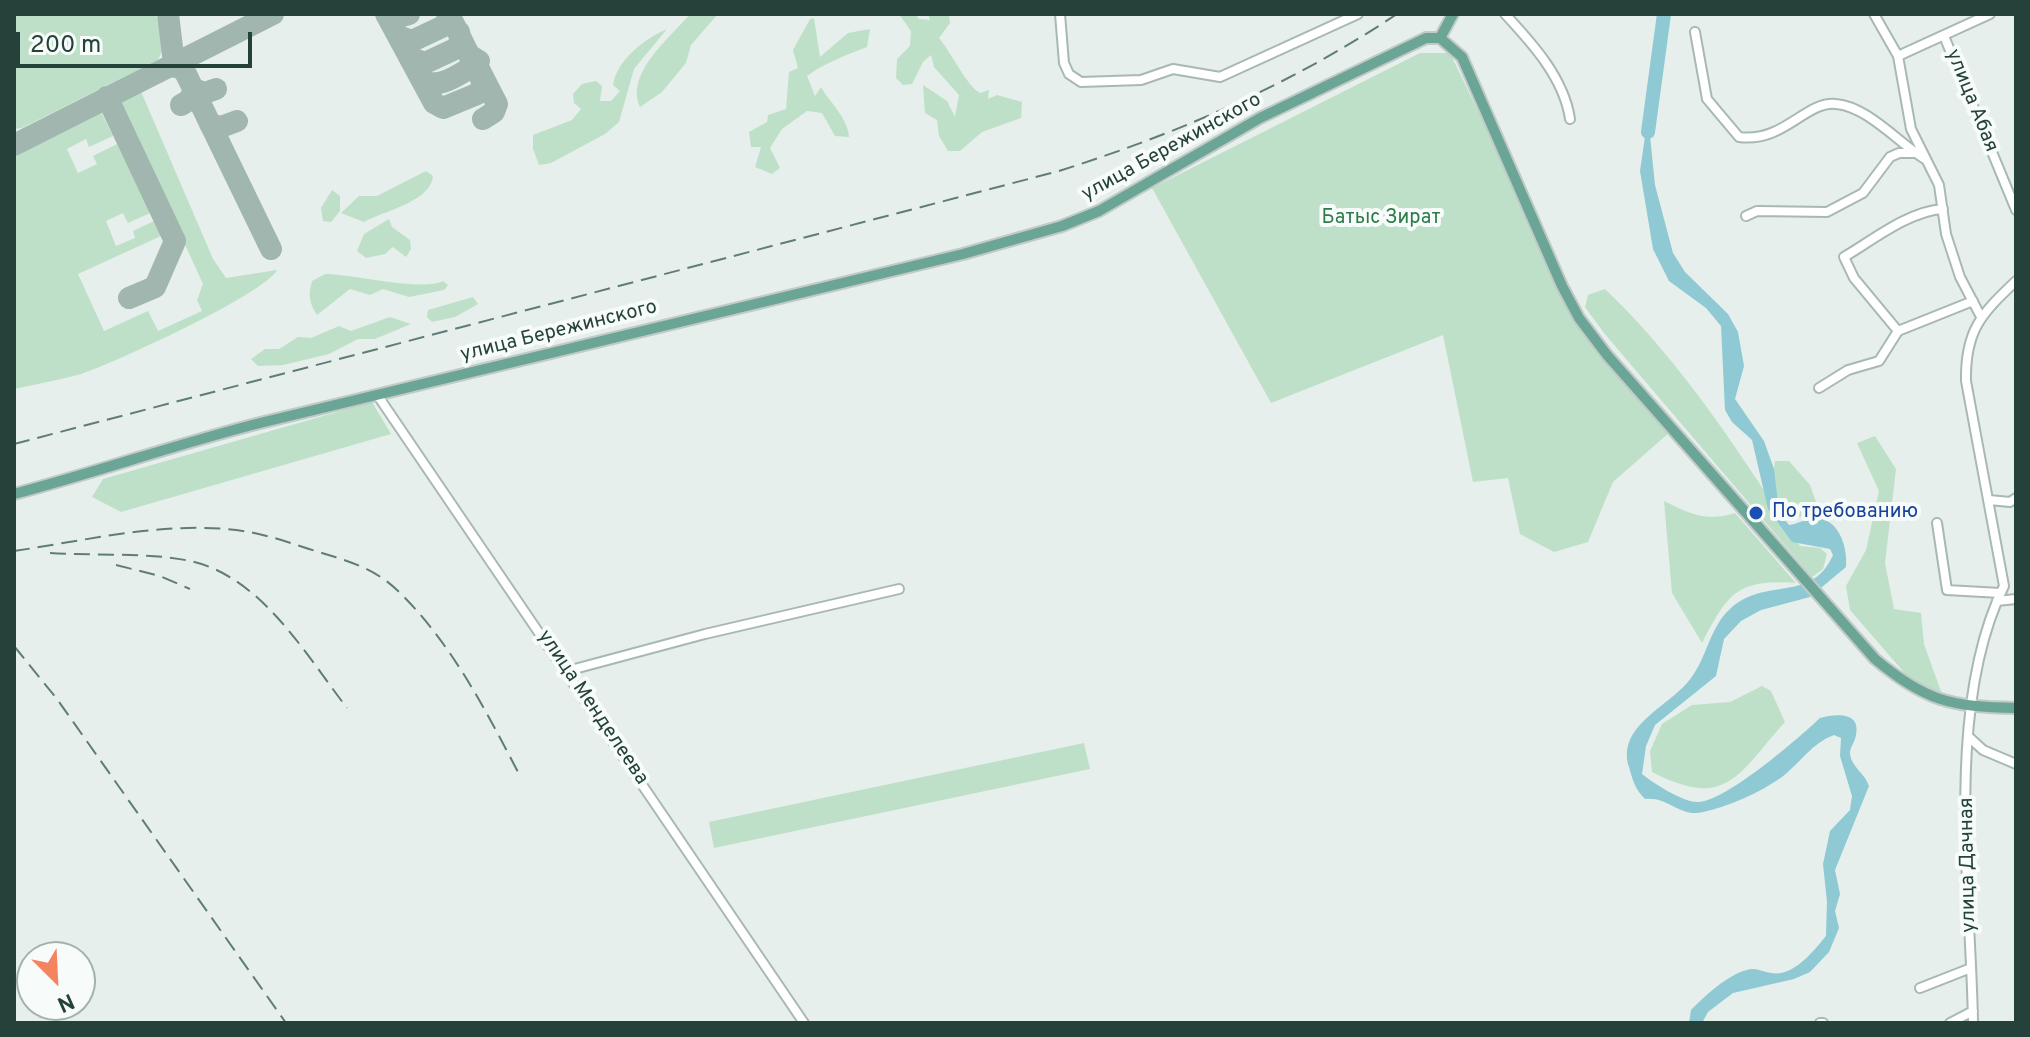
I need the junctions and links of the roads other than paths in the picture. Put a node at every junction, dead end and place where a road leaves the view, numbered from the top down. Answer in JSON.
{"nodes":[{"id":1,"x":1060,"y":14,"type":"edge"},
{"id":2,"x":1358,"y":14,"type":"edge"},
{"id":3,"x":1453,"y":14,"type":"edge"},
{"id":4,"x":1505,"y":14,"type":"edge"},
{"id":5,"x":1874,"y":14,"type":"edge"},
{"id":6,"x":1963,"y":14,"type":"edge"},
{"id":7,"x":1990,"y":14,"type":"edge"},
{"id":8,"x":1967,"y":24,"type":"junction"},
{"id":9,"x":1695,"y":32,"type":"dead end"},
{"id":10,"x":1944,"y":36,"type":"junction"},
{"id":11,"x":1440,"y":38,"type":"junction"},
{"id":12,"x":1898,"y":56,"type":"junction"},
{"id":13,"x":1570,"y":119,"type":"dead end"},
{"id":14,"x":1914,"y":153,"type":"junction"},
{"id":15,"x":1925,"y":159,"type":"junction"},
{"id":16,"x":1943,"y":209,"type":"junction"},
{"id":17,"x":2016,"y":210,"type":"edge"},
{"id":18,"x":1746,"y":216,"type":"dead end"},
{"id":19,"x":2016,"y":281,"type":"edge"},
{"id":20,"x":1973,"y":301,"type":"junction"},
{"id":21,"x":1980,"y":315,"type":"junction"},
{"id":22,"x":1898,"y":331,"type":"junction"},
{"id":23,"x":1819,"y":388,"type":"dead end"},
{"id":24,"x":378,"y":396,"type":"junction"},
{"id":25,"x":14,"y":494,"type":"edge"},
{"id":26,"x":2016,"y":498,"type":"edge"},
{"id":27,"x":1989,"y":500,"type":"junction"},
{"id":28,"x":1937,"y":523,"type":"dead end"},
{"id":29,"x":899,"y":589,"type":"dead end"},
{"id":30,"x":1998,"y":597,"type":"junction"},
{"id":31,"x":2016,"y":599,"type":"edge"},
{"id":32,"x":567,"y":671,"type":"junction"},
{"id":33,"x":1973,"y":707,"type":"junction"},
{"id":34,"x":2016,"y":708,"type":"edge"},
{"id":35,"x":1970,"y":738,"type":"junction"},
{"id":36,"x":2016,"y":764,"type":"edge"},
{"id":37,"x":1971,"y":968,"type":"junction"},
{"id":38,"x":1920,"y":988,"type":"dead end"},
{"id":39,"x":1973,"y":1011,"type":"junction"},
{"id":40,"x":804,"y":1023,"type":"edge"},
{"id":41,"x":1950,"y":1023,"type":"edge"},
{"id":42,"x":1973,"y":1023,"type":"edge"}],
"edges":[{"from":1,"to":2,"type":"street"},
{"from":3,"to":11,"type":"main road"},
{"from":4,"to":13,"type":"street"},
{"from":5,"to":12,"type":"street"},
{"from":6,"to":8,"type":"street"},
{"from":7,"to":8,"type":"street"},
{"from":8,"to":10,"type":"street"},
{"from":9,"to":14,"type":"street"},
{"from":10,"to":12,"type":"street"},
{"from":10,"to":17,"type":"street","name":"улица Абая"},
{"from":11,"to":24,"type":"main road","name":"улица Бережинского"},
{"from":11,"to":33,"type":"main road"},
{"from":12,"to":15,"type":"street"},
{"from":14,"to":15,"type":"street"},
{"from":14,"to":18,"type":"street"},
{"from":15,"to":16,"type":"street"},
{"from":16,"to":20,"type":"street"},
{"from":16,"to":22,"type":"street"},
{"from":19,"to":21,"type":"street"},
{"from":20,"to":21,"type":"street"},
{"from":20,"to":22,"type":"street"},
{"from":21,"to":27,"type":"street","name":"улица Дачная"},
{"from":22,"to":23,"type":"street"},
{"from":24,"to":25,"type":"main road","name":"улица Бережинского"},
{"from":24,"to":32,"type":"street","name":"улица Менделеева"},
{"from":26,"to":27,"type":"street"},
{"from":27,"to":30,"type":"street","name":"улица Дачная"},
{"from":28,"to":30,"type":"street"},
{"from":29,"to":32,"type":"street"},
{"from":30,"to":31,"type":"street"},
{"from":30,"to":33,"type":"street","name":"улица Дачная"},
{"from":32,"to":40,"type":"street","name":"улица Менделеева"},
{"from":33,"to":34,"type":"main road"},
{"from":33,"to":35,"type":"street","name":"улица Дачная"},
{"from":35,"to":36,"type":"street"},
{"from":35,"to":37,"type":"street","name":"улица Дачная"},
{"from":37,"to":38,"type":"street"},
{"from":37,"to":39,"type":"street","name":"улица Дачная"},
{"from":39,"to":41,"type":"street"},
{"from":39,"to":42,"type":"street","name":"улица Дачная"}]}
